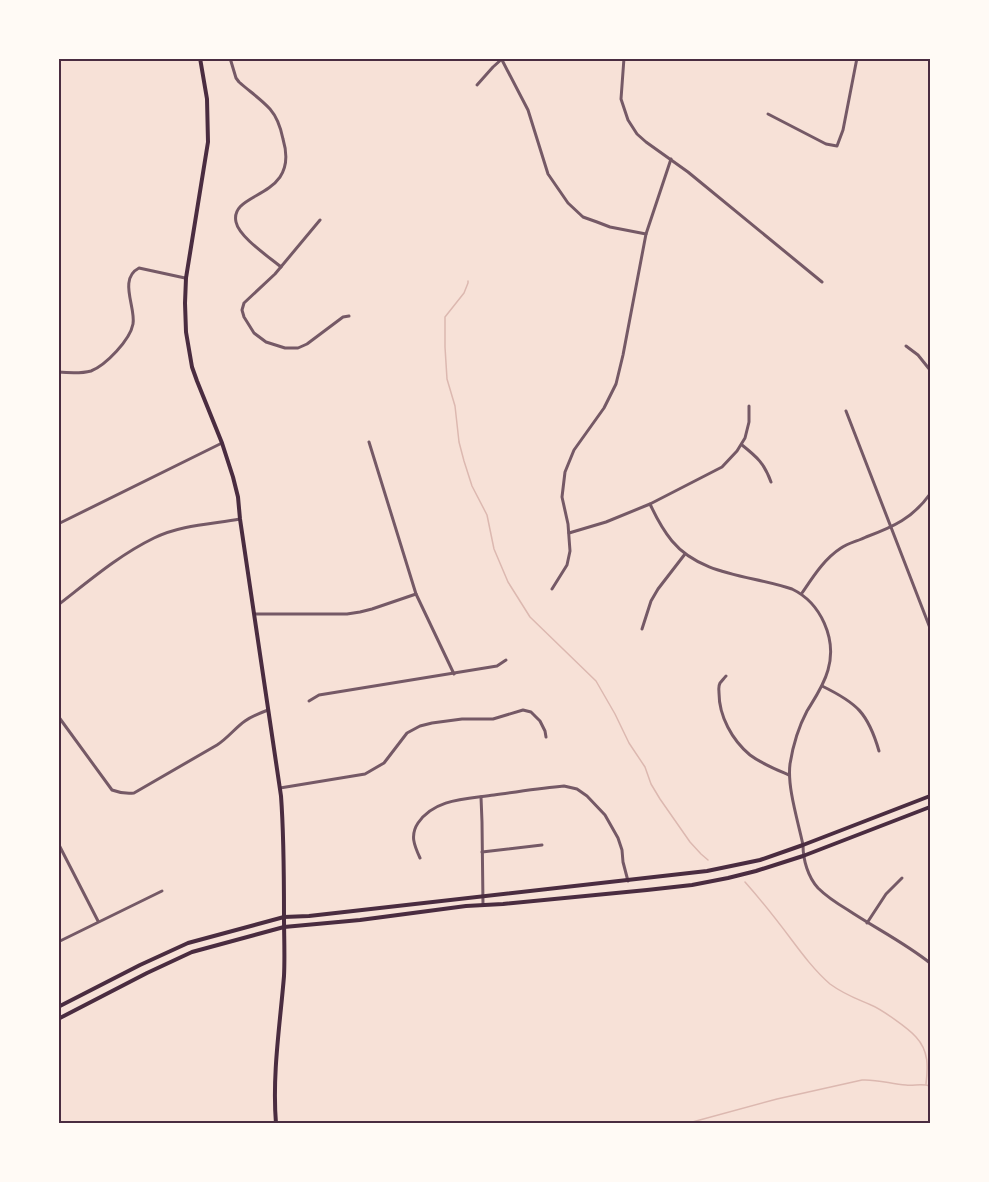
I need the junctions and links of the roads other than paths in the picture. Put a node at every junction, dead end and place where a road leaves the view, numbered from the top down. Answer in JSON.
{"nodes":[{"id":1,"x":200,"y":58,"type":"edge"},
{"id":2,"x":230,"y":58,"type":"edge"},
{"id":3,"x":624,"y":58,"type":"edge"},
{"id":4,"x":857,"y":58,"type":"edge"},
{"id":5,"x":502,"y":59,"type":"edge"},
{"id":6,"x":477,"y":85,"type":"dead end"},
{"id":7,"x":768,"y":114,"type":"dead end"},
{"id":8,"x":670,"y":159,"type":"junction"},
{"id":9,"x":320,"y":220,"type":"dead end"},
{"id":10,"x":646,"y":234,"type":"junction"},
{"id":11,"x":281,"y":267,"type":"junction"},
{"id":12,"x":186,"y":278,"type":"junction"},
{"id":13,"x":822,"y":282,"type":"dead end"},
{"id":14,"x":349,"y":316,"type":"dead end"},
{"id":15,"x":906,"y":346,"type":"dead end"},
{"id":16,"x":930,"y":370,"type":"edge"},
{"id":17,"x":58,"y":372,"type":"edge"},
{"id":18,"x":749,"y":406,"type":"dead end"},
{"id":19,"x":846,"y":411,"type":"dead end"},
{"id":20,"x":369,"y":442,"type":"dead end"},
{"id":21,"x":222,"y":443,"type":"junction"},
{"id":22,"x":742,"y":445,"type":"junction"},
{"id":23,"x":771,"y":482,"type":"dead end"},
{"id":24,"x":930,"y":494,"type":"edge"},
{"id":25,"x":650,"y":504,"type":"junction"},
{"id":26,"x":240,"y":519,"type":"junction"},
{"id":27,"x":58,"y":524,"type":"edge"},
{"id":28,"x":892,"y":528,"type":"junction"},
{"id":29,"x":569,"y":533,"type":"junction"},
{"id":30,"x":685,"y":554,"type":"junction"},
{"id":31,"x":552,"y":589,"type":"dead end"},
{"id":32,"x":416,"y":594,"type":"junction"},
{"id":33,"x":801,"y":594,"type":"junction"},
{"id":34,"x":58,"y":605,"type":"edge"},
{"id":35,"x":255,"y":614,"type":"junction"},
{"id":36,"x":930,"y":628,"type":"edge"},
{"id":37,"x":642,"y":629,"type":"dead end"},
{"id":38,"x":506,"y":660,"type":"dead end"},
{"id":39,"x":454,"y":674,"type":"junction"},
{"id":40,"x":726,"y":676,"type":"dead end"},
{"id":41,"x":822,"y":687,"type":"junction"},
{"id":42,"x":309,"y":701,"type":"dead end"},
{"id":43,"x":268,"y":710,"type":"junction"},
{"id":44,"x":58,"y":716,"type":"edge"},
{"id":45,"x":546,"y":737,"type":"dead end"},
{"id":46,"x":879,"y":751,"type":"dead end"},
{"id":47,"x":789,"y":775,"type":"junction"},
{"id":48,"x":280,"y":788,"type":"junction"},
{"id":49,"x":930,"y":796,"type":"edge"},
{"id":50,"x":481,"y":797,"type":"junction"},
{"id":51,"x":930,"y":807,"type":"edge"},
{"id":52,"x":58,"y":843,"type":"edge"},
{"id":53,"x":542,"y":845,"type":"dead end"},
{"id":54,"x":803,"y":845,"type":"junction"},
{"id":55,"x":482,"y":852,"type":"junction"},
{"id":56,"x":803,"y":856,"type":"junction"},
{"id":57,"x":420,"y":858,"type":"dead end"},
{"id":58,"x":902,"y":878,"type":"dead end"},
{"id":59,"x":628,"y":880,"type":"junction"},
{"id":60,"x":162,"y":891,"type":"dead end"},
{"id":61,"x":627,"y":892,"type":"junction"},
{"id":62,"x":483,"y":896,"type":"junction"},
{"id":63,"x":483,"y":905,"type":"junction"},
{"id":64,"x":284,"y":917,"type":"junction"},
{"id":65,"x":99,"y":922,"type":"junction"},
{"id":66,"x":867,"y":923,"type":"junction"},
{"id":67,"x":284,"y":927,"type":"junction"},
{"id":68,"x":58,"y":942,"type":"edge"},
{"id":69,"x":930,"y":963,"type":"edge"},
{"id":70,"x":58,"y":1007,"type":"edge"},
{"id":71,"x":58,"y":1019,"type":"edge"},
{"id":72,"x":276,"y":1124,"type":"edge"}],
"edges":[{"from":1,"to":12,"type":"main road"},
{"from":2,"to":11,"type":"street"},
{"from":3,"to":8,"type":"street"},
{"from":4,"to":7,"type":"street"},
{"from":5,"to":6,"type":"street"},
{"from":5,"to":10,"type":"street"},
{"from":8,"to":10,"type":"street"},
{"from":8,"to":13,"type":"street"},
{"from":9,"to":11,"type":"street"},
{"from":10,"to":29,"type":"street"},
{"from":11,"to":14,"type":"street"},
{"from":12,"to":17,"type":"street"},
{"from":12,"to":21,"type":"main road"},
{"from":15,"to":16,"type":"street"},
{"from":18,"to":22,"type":"street"},
{"from":19,"to":28,"type":"street"},
{"from":20,"to":32,"type":"street"},
{"from":21,"to":26,"type":"main road"},
{"from":21,"to":27,"type":"street"},
{"from":22,"to":23,"type":"street"},
{"from":22,"to":25,"type":"street"},
{"from":24,"to":28,"type":"street"},
{"from":25,"to":29,"type":"street"},
{"from":25,"to":30,"type":"street"},
{"from":26,"to":34,"type":"street"},
{"from":26,"to":35,"type":"main road"},
{"from":28,"to":33,"type":"street"},
{"from":28,"to":36,"type":"street"},
{"from":29,"to":31,"type":"street"},
{"from":30,"to":33,"type":"street"},
{"from":30,"to":37,"type":"street"},
{"from":32,"to":35,"type":"street"},
{"from":32,"to":39,"type":"street"},
{"from":33,"to":41,"type":"street"},
{"from":35,"to":43,"type":"main road"},
{"from":38,"to":39,"type":"street"},
{"from":39,"to":42,"type":"street"},
{"from":40,"to":47,"type":"street"},
{"from":41,"to":46,"type":"street"},
{"from":41,"to":47,"type":"street"},
{"from":43,"to":44,"type":"street"},
{"from":43,"to":48,"type":"main road"},
{"from":45,"to":48,"type":"street"},
{"from":47,"to":54,"type":"street"},
{"from":48,"to":64,"type":"main road"},
{"from":49,"to":54,"type":"main road"},
{"from":50,"to":55,"type":"street"},
{"from":50,"to":57,"type":"street"},
{"from":50,"to":59,"type":"street"},
{"from":51,"to":56,"type":"main road"},
{"from":52,"to":65,"type":"street"},
{"from":53,"to":55,"type":"street"},
{"from":54,"to":56,"type":"street"},
{"from":54,"to":59,"type":"main road"},
{"from":55,"to":62,"type":"street"},
{"from":56,"to":61,"type":"main road"},
{"from":56,"to":66,"type":"street"},
{"from":58,"to":66,"type":"street"},
{"from":59,"to":61,"type":"main road"},
{"from":59,"to":62,"type":"main road"},
{"from":60,"to":65,"type":"street"},
{"from":61,"to":63,"type":"main road"},
{"from":62,"to":63,"type":"street"},
{"from":62,"to":64,"type":"main road"},
{"from":63,"to":67,"type":"main road"},
{"from":64,"to":67,"type":"main road"},
{"from":64,"to":70,"type":"main road"},
{"from":65,"to":68,"type":"street"},
{"from":66,"to":69,"type":"street"},
{"from":67,"to":71,"type":"main road"},
{"from":67,"to":72,"type":"main road"}]}
